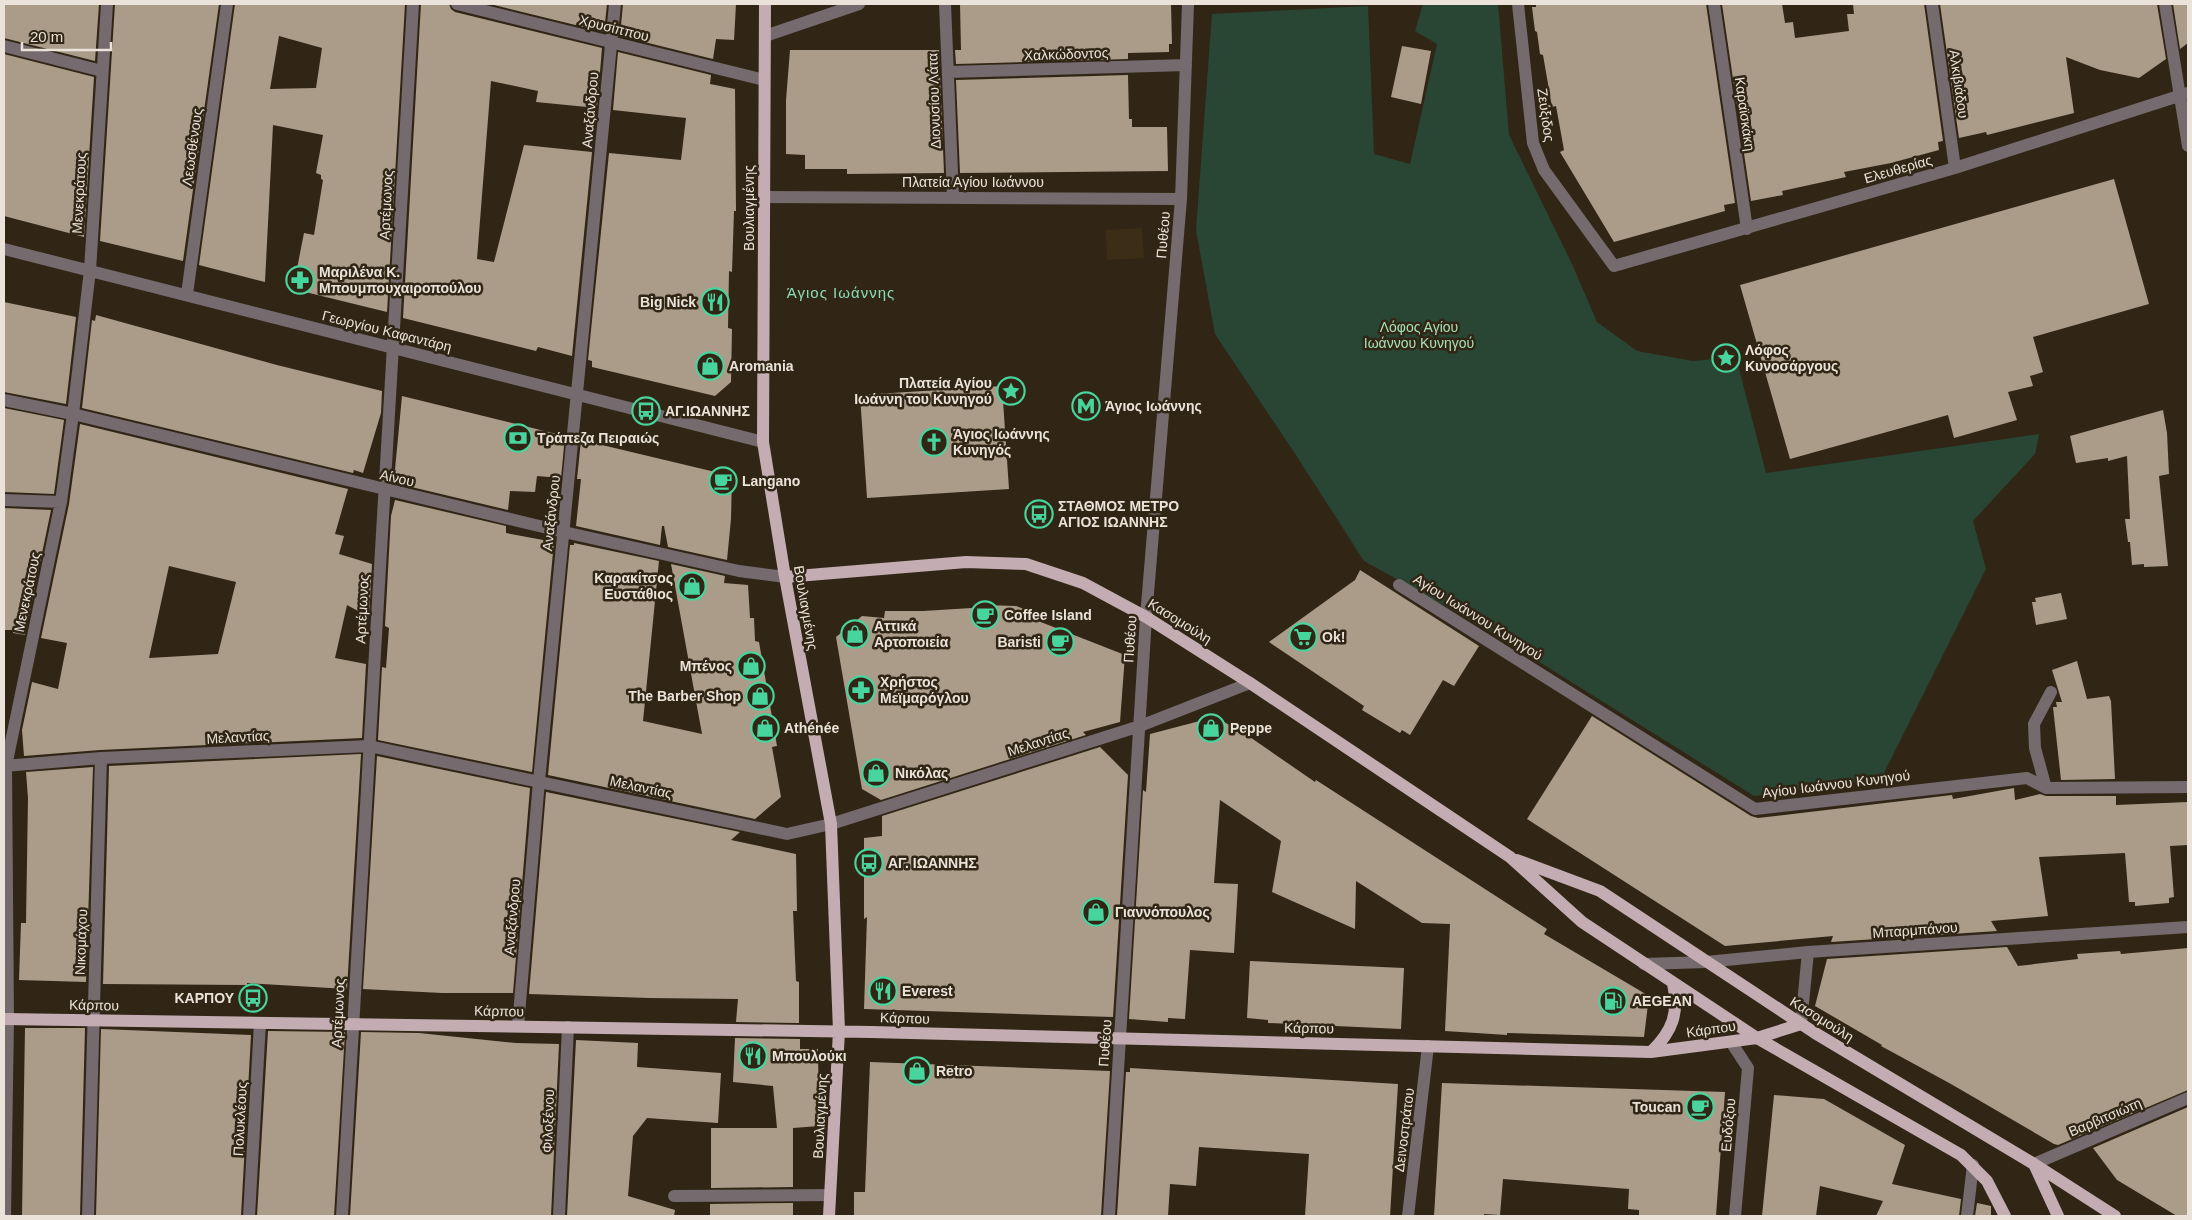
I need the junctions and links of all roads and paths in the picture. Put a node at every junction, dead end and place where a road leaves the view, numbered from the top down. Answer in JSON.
{"nodes":[{"id":1,"x":107,"y":4,"type":"edge"},
{"id":2,"x":227,"y":4,"type":"edge"},
{"id":3,"x":412,"y":4,"type":"edge"},
{"id":4,"x":457,"y":4,"type":"edge"},
{"id":5,"x":615,"y":4,"type":"edge"},
{"id":6,"x":765,"y":4,"type":"edge"},
{"id":7,"x":859,"y":4,"type":"edge"},
{"id":8,"x":945,"y":4,"type":"edge"},
{"id":9,"x":1188,"y":4,"type":"edge"},
{"id":10,"x":1518,"y":4,"type":"edge"},
{"id":11,"x":1714,"y":4,"type":"edge"},
{"id":12,"x":1932,"y":4,"type":"edge"},
{"id":13,"x":2165,"y":4,"type":"edge"},
{"id":14,"x":765,"y":36,"type":"junction"},
{"id":15,"x":611,"y":42,"type":"junction"},
{"id":16,"x":4,"y":46,"type":"edge"},
{"id":17,"x":1186,"y":65,"type":"junction"},
{"id":18,"x":102,"y":71,"type":"junction"},
{"id":19,"x":948,"y":72,"type":"junction"},
{"id":20,"x":764,"y":80,"type":"junction"},
{"id":21,"x":2184,"y":94,"type":"edge"},
{"id":22,"x":2188,"y":146,"type":"edge"},
{"id":23,"x":1955,"y":168,"type":"junction"},
{"id":24,"x":764,"y":197,"type":"junction"},
{"id":25,"x":953,"y":197,"type":"junction"},
{"id":26,"x":1181,"y":199,"type":"junction"},
{"id":27,"x":1747,"y":229,"type":"junction"},
{"id":28,"x":4,"y":249,"type":"edge"},
{"id":29,"x":1614,"y":266,"type":"joint"},
{"id":30,"x":90,"y":270,"type":"junction"},
{"id":31,"x":186,"y":294,"type":"junction"},
{"id":32,"x":393,"y":348,"type":"junction"},
{"id":33,"x":578,"y":395,"type":"junction"},
{"id":34,"x":4,"y":400,"type":"edge"},
{"id":35,"x":74,"y":414,"type":"junction"},
{"id":36,"x":763,"y":442,"type":"junction"},
{"id":37,"x":384,"y":490,"type":"junction"},
{"id":38,"x":4,"y":500,"type":"edge"},
{"id":39,"x":61,"y":502,"type":"junction"},
{"id":40,"x":564,"y":532,"type":"junction"},
{"id":41,"x":784,"y":577,"type":"junction"},
{"id":42,"x":1398,"y":585,"type":"dead end"},
{"id":43,"x":1146,"y":617,"type":"junction"},
{"id":44,"x":1250,"y":683,"type":"junction"},
{"id":45,"x":2051,"y":692,"type":"dead end"},
{"id":46,"x":1140,"y":726,"type":"junction"},
{"id":47,"x":369,"y":746,"type":"junction"},
{"id":48,"x":101,"y":758,"type":"junction"},
{"id":49,"x":5,"y":766,"type":"edge"},
{"id":50,"x":539,"y":781,"type":"junction"},
{"id":51,"x":2188,"y":787,"type":"edge"},
{"id":52,"x":2046,"y":788,"type":"junction"},
{"id":53,"x":831,"y":824,"type":"junction"},
{"id":54,"x":1510,"y":857,"type":"junction"},
{"id":55,"x":2188,"y":927,"type":"edge"},
{"id":56,"x":1808,"y":952,"type":"junction"},
{"id":57,"x":1706,"y":962,"type":"junction"},
{"id":58,"x":1644,"y":964,"type":"junction"},
{"id":59,"x":1673,"y":983,"type":"junction"},
{"id":60,"x":6,"y":1019,"type":"edge"},
{"id":61,"x":94,"y":1020,"type":"junction"},
{"id":62,"x":260,"y":1023,"type":"junction"},
{"id":63,"x":353,"y":1024,"type":"junction"},
{"id":64,"x":1801,"y":1024,"type":"junction"},
{"id":65,"x":518,"y":1026,"type":"junction"},
{"id":66,"x":568,"y":1027,"type":"junction"},
{"id":67,"x":839,"y":1031,"type":"junction"},
{"id":68,"x":1120,"y":1038,"type":"junction"},
{"id":69,"x":1757,"y":1038,"type":"junction"},
{"id":70,"x":1731,"y":1042,"type":"junction"},
{"id":71,"x":1428,"y":1046,"type":"junction"},
{"id":72,"x":1651,"y":1052,"type":"junction"},
{"id":73,"x":2188,"y":1098,"type":"edge"},
{"id":74,"x":2034,"y":1164,"type":"junction"},
{"id":75,"x":1973,"y":1165,"type":"junction"},
{"id":76,"x":830,"y":1195,"type":"junction"},
{"id":77,"x":674,"y":1196,"type":"dead end"},
{"id":78,"x":5,"y":1216,"type":"edge"},
{"id":79,"x":88,"y":1216,"type":"edge"},
{"id":80,"x":249,"y":1216,"type":"edge"},
{"id":81,"x":342,"y":1216,"type":"edge"},
{"id":82,"x":559,"y":1216,"type":"edge"},
{"id":83,"x":829,"y":1216,"type":"edge"},
{"id":84,"x":1108,"y":1216,"type":"edge"},
{"id":85,"x":1408,"y":1216,"type":"edge"},
{"id":86,"x":1735,"y":1216,"type":"edge"},
{"id":87,"x":1967,"y":1216,"type":"edge"},
{"id":88,"x":2006,"y":1216,"type":"edge"},
{"id":89,"x":2058,"y":1216,"type":"edge"},
{"id":90,"x":2115,"y":1216,"type":"edge"}],
"edges":[{"from":1,"to":18,"type":"street","name":"Μενεκράτους"},
{"from":2,"to":31,"type":"street","name":"Λεωσθένους"},
{"from":3,"to":32,"type":"street","name":"Αρτέμωνος"},
{"from":4,"to":15,"type":"street","name":"Χρυσίππου"},
{"from":5,"to":15,"type":"street","name":"Αναξάνδρου"},
{"from":6,"to":14,"type":"main road","name":"Βουλιαγμένης"},
{"from":7,"to":14,"type":"street"},
{"from":8,"to":19,"type":"street","name":"Διονυσίου Λάτα"},
{"from":9,"to":17,"type":"street","name":"Πυθέου"},
{"from":10,"to":29,"type":"street","name":"Ζεύξιδος"},
{"from":11,"to":27,"type":"street","name":"Καραϊσκάκη"},
{"from":12,"to":23,"type":"street","name":"Αλκιβιάδου"},
{"from":13,"to":21,"type":"street"},
{"from":14,"to":20,"type":"main road","name":"Βουλιαγμένης"},
{"from":15,"to":20,"type":"street","name":"Χρυσίππου"},
{"from":15,"to":33,"type":"street","name":"Αναξάνδρου"},
{"from":16,"to":18,"type":"street"},
{"from":17,"to":19,"type":"street","name":"Χαλκώδοντος"},
{"from":17,"to":26,"type":"street","name":"Πυθέου"},
{"from":18,"to":30,"type":"street","name":"Μενεκράτους"},
{"from":19,"to":25,"type":"street","name":"Διονυσίου Λάτα"},
{"from":20,"to":24,"type":"main road","name":"Βουλιαγμένης"},
{"from":21,"to":22,"type":"street"},
{"from":21,"to":23,"type":"street","name":"Ελευθερίας"},
{"from":23,"to":27,"type":"street","name":"Ελευθερίας"},
{"from":24,"to":25,"type":"street","name":"Πλατεία Αγίου Ιωάννου"},
{"from":24,"to":36,"type":"main road","name":"Βουλιαγμένης"},
{"from":25,"to":26,"type":"street","name":"Πλατεία Αγίου Ιωάννου"},
{"from":26,"to":43,"type":"street","name":"Πυθέου"},
{"from":27,"to":29,"type":"street","name":"Ελευθερίας"},
{"from":28,"to":30,"type":"street","name":"Γεωργίου Καφαντάρη"},
{"from":30,"to":31,"type":"street","name":"Γεωργίου Καφαντάρη"},
{"from":30,"to":35,"type":"street","name":"Μενεκράτους"},
{"from":31,"to":32,"type":"street","name":"Γεωργίου Καφαντάρη"},
{"from":32,"to":33,"type":"street","name":"Γεωργίου Καφαντάρη"},
{"from":32,"to":37,"type":"street","name":"Αρτέμωνος"},
{"from":33,"to":36,"type":"street","name":"Γεωργίου Καφαντάρη"},
{"from":33,"to":40,"type":"street","name":"Αναξάνδρου"},
{"from":34,"to":35,"type":"street","name":"Αίνου"},
{"from":35,"to":37,"type":"street","name":"Αίνου"},
{"from":35,"to":39,"type":"street","name":"Μενεκράτους"},
{"from":36,"to":41,"type":"main road","name":"Βουλιαγμένης"},
{"from":37,"to":40,"type":"street","name":"Αίνου"},
{"from":37,"to":47,"type":"street","name":"Αρτέμωνος"},
{"from":38,"to":39,"type":"street"},
{"from":39,"to":49,"type":"street","name":"Μενεκράτους"},
{"from":40,"to":41,"type":"street","name":"Αίνου"},
{"from":40,"to":50,"type":"street","name":"Αναξάνδρου"},
{"from":41,"to":43,"type":"main road","name":"Κασομούλη"},
{"from":41,"to":53,"type":"main road","name":"Βουλιαγμένης"},
{"from":42,"to":52,"type":"street","name":"Αγίου Ιωάννου Κυνηγού"},
{"from":43,"to":44,"type":"main road","name":"Κασομούλη"},
{"from":43,"to":46,"type":"street","name":"Πυθέου"},
{"from":44,"to":46,"type":"street","name":"Μελαντίας"},
{"from":44,"to":54,"type":"main road","name":"Κασομούλη"},
{"from":45,"to":52,"type":"street"},
{"from":46,"to":53,"type":"street","name":"Μελαντίας"},
{"from":46,"to":68,"type":"street","name":"Πυθέου"},
{"from":47,"to":48,"type":"street","name":"Μελαντίας"},
{"from":47,"to":50,"type":"street","name":"Μελαντίας"},
{"from":47,"to":63,"type":"street","name":"Αρτέμωνος"},
{"from":48,"to":49,"type":"street","name":"Μελαντίας"},
{"from":48,"to":61,"type":"street","name":"Νικομάχου"},
{"from":49,"to":60,"type":"street","name":"Μενεκράτους"},
{"from":50,"to":53,"type":"street","name":"Μελαντίας"},
{"from":50,"to":65,"type":"street","name":"Αναξάνδρου"},
{"from":51,"to":52,"type":"street","name":"Αγίου Ιωάννου Κυνηγού"},
{"from":53,"to":67,"type":"main road","name":"Βουλιαγμένης"},
{"from":54,"to":57,"type":"main road","name":"Κασομούλη"},
{"from":54,"to":58,"type":"main road","name":"Κασομούλη"},
{"from":55,"to":56,"type":"street","name":"Μπαρμπάνου"},
{"from":56,"to":57,"type":"street","name":"Μπαρμπάνου"},
{"from":56,"to":64,"type":"street"},
{"from":57,"to":58,"type":"street","name":"Μπαρμπάνου"},
{"from":57,"to":64,"type":"main road","name":"Κασομούλη"},
{"from":58,"to":59,"type":"main road","name":"Κασομούλη"},
{"from":59,"to":69,"type":"main road","name":"Κασομούλη"},
{"from":59,"to":72,"type":"main road"},
{"from":60,"to":61,"type":"main road","name":"Κάρπου"},
{"from":60,"to":78,"type":"street","name":"Μενεκράτους"},
{"from":61,"to":62,"type":"main road","name":"Κάρπου"},
{"from":61,"to":79,"type":"street","name":"Νικομάχου"},
{"from":62,"to":63,"type":"main road","name":"Κάρπου"},
{"from":62,"to":80,"type":"street","name":"Πολυκλέους"},
{"from":63,"to":65,"type":"main road","name":"Κάρπου"},
{"from":63,"to":81,"type":"street","name":"Αρτέμωνος"},
{"from":64,"to":69,"type":"main road","name":"Κάρπου"},
{"from":64,"to":74,"type":"main road","name":"Κασομούλη"},
{"from":65,"to":66,"type":"main road","name":"Κάρπου"},
{"from":66,"to":67,"type":"main road","name":"Κάρπου"},
{"from":66,"to":82,"type":"street","name":"Φιλοξένου"},
{"from":67,"to":68,"type":"main road","name":"Κάρπου"},
{"from":67,"to":76,"type":"main road","name":"Βουλιαγμένης"},
{"from":68,"to":71,"type":"main road","name":"Κάρπου"},
{"from":68,"to":84,"type":"street","name":"Πυθέου"},
{"from":69,"to":70,"type":"main road","name":"Κάρπου"},
{"from":69,"to":75,"type":"main road","name":"Κασομούλη"},
{"from":70,"to":72,"type":"main road","name":"Κάρπου"},
{"from":70,"to":86,"type":"street","name":"Ευδόξου"},
{"from":71,"to":72,"type":"main road","name":"Κάρπου"},
{"from":71,"to":85,"type":"street","name":"Δεινοστράτου"},
{"from":73,"to":74,"type":"street","name":"Βαρβιτσιώτη"},
{"from":74,"to":89,"type":"main road"},
{"from":74,"to":90,"type":"main road","name":"Κασομούλη"},
{"from":75,"to":87,"type":"street"},
{"from":75,"to":88,"type":"main road","name":"Κασομούλη"},
{"from":76,"to":77,"type":"street"},
{"from":76,"to":83,"type":"main road","name":"Βουλιαγμένης"}]}
